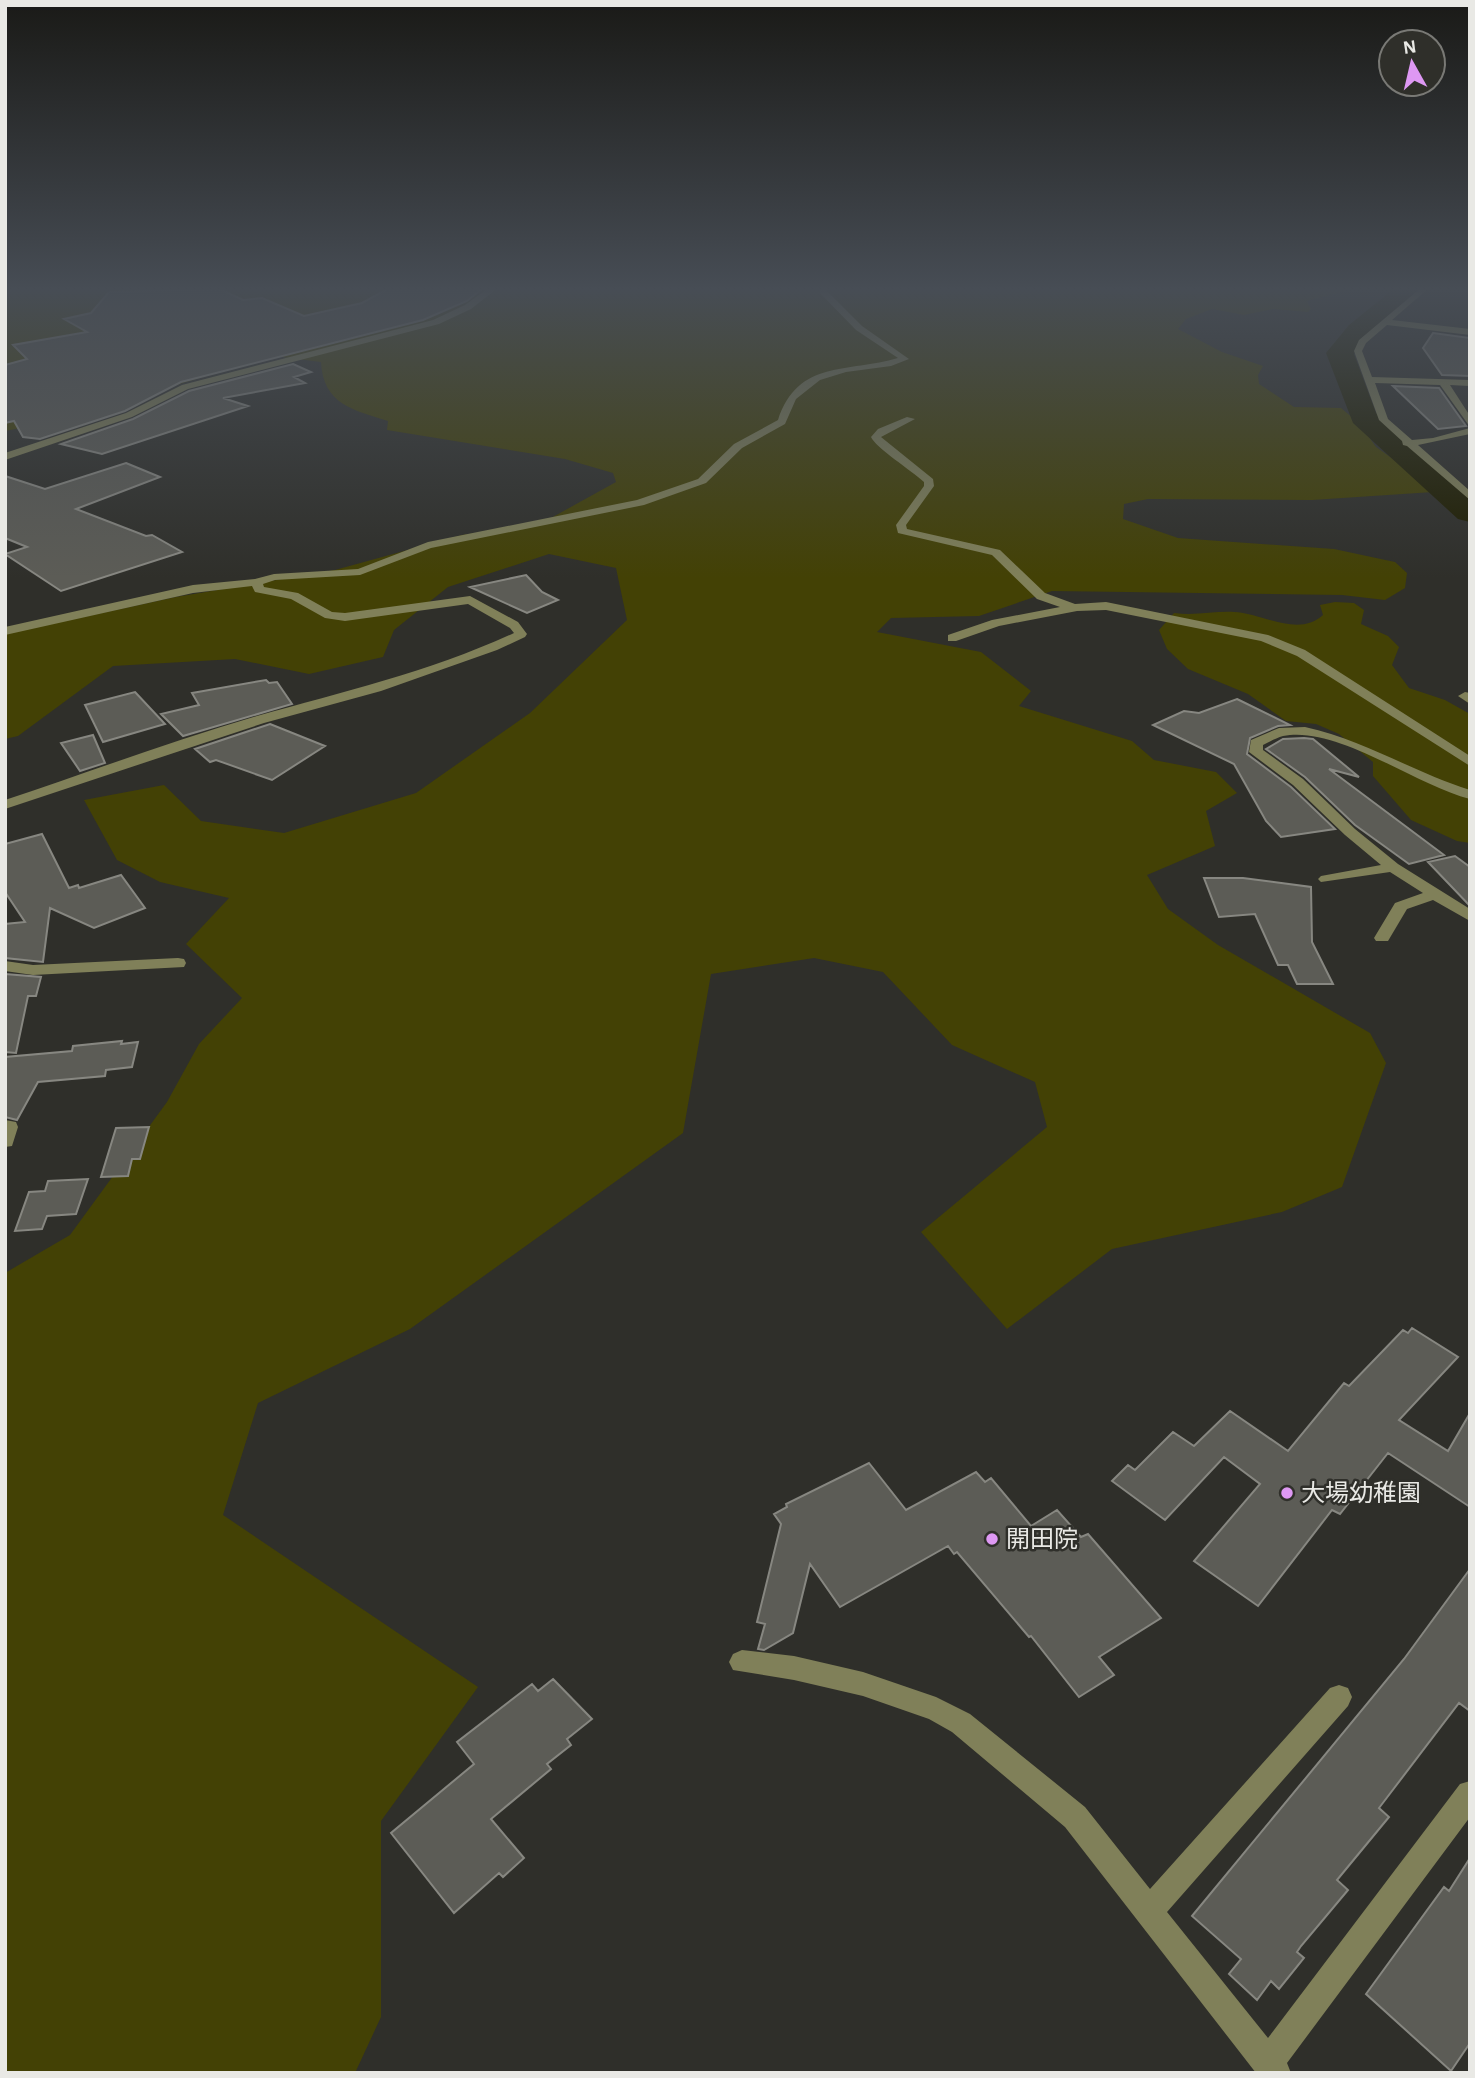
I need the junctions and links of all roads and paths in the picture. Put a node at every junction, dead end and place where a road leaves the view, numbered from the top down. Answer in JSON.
{"nodes":[{"id":1,"x":197,"y":384,"type":"edge"},
{"id":2,"x":811,"y":384,"type":"edge"},
{"id":3,"x":1369,"y":384,"type":"edge"},
{"id":4,"x":1444,"y":384,"type":"edge"},
{"id":5,"x":909,"y":419,"type":"dead end"},
{"id":6,"x":1470,"y":424,"type":"edge"},
{"id":7,"x":1470,"y":431,"type":"edge"},
{"id":8,"x":1406,"y":443,"type":"junction"},
{"id":9,"x":5,"y":457,"type":"edge"},
{"id":10,"x":1470,"y":497,"type":"edge"},
{"id":11,"x":256,"y":582,"type":"junction"},
{"id":12,"x":1077,"y":607,"type":"junction"},
{"id":13,"x":5,"y":631,"type":"edge"},
{"id":14,"x":953,"y":638,"type":"dead end"},
{"id":15,"x":1470,"y":762,"type":"edge"},
{"id":16,"x":1470,"y":795,"type":"edge"},
{"id":17,"x":5,"y":805,"type":"edge"},
{"id":18,"x":1393,"y":867,"type":"junction"},
{"id":19,"x":1326,"y":879,"type":"dead end"},
{"id":20,"x":1434,"y":894,"type":"junction"},
{"id":21,"x":1470,"y":916,"type":"edge"},
{"id":22,"x":1382,"y":938,"type":"dead end"},
{"id":23,"x":178,"y":963,"type":"dead end"},
{"id":24,"x":5,"y":966,"type":"edge"},
{"id":25,"x":5,"y":1126,"type":"edge"},
{"id":26,"x":5,"y":1141,"type":"edge"},
{"id":27,"x":742,"y":1662,"type":"dead end"},
{"id":28,"x":1339,"y":1697,"type":"dead end"},
{"id":29,"x":1470,"y":1794,"type":"edge"},
{"id":30,"x":1150,"y":1911,"type":"junction"},
{"id":31,"x":1273,"y":2068,"type":"edge"}],
"edges":[{"from":1,"to":9,"type":"street"},
{"from":2,"to":11,"type":"street"},
{"from":3,"to":8,"type":"street"},
{"from":4,"to":6,"type":"street"},
{"from":5,"to":12,"type":"street"},
{"from":7,"to":8,"type":"street"},
{"from":8,"to":10,"type":"street"},
{"from":11,"to":13,"type":"street"},
{"from":11,"to":17,"type":"street"},
{"from":12,"to":14,"type":"street"},
{"from":12,"to":15,"type":"street"},
{"from":16,"to":18,"type":"street"},
{"from":18,"to":19,"type":"street"},
{"from":18,"to":20,"type":"street"},
{"from":20,"to":21,"type":"street"},
{"from":20,"to":22,"type":"street"},
{"from":23,"to":24,"type":"street"},
{"from":25,"to":26,"type":"street"},
{"from":27,"to":30,"type":"street"},
{"from":28,"to":30,"type":"street"},
{"from":29,"to":31,"type":"street"},
{"from":30,"to":31,"type":"street"}]}
